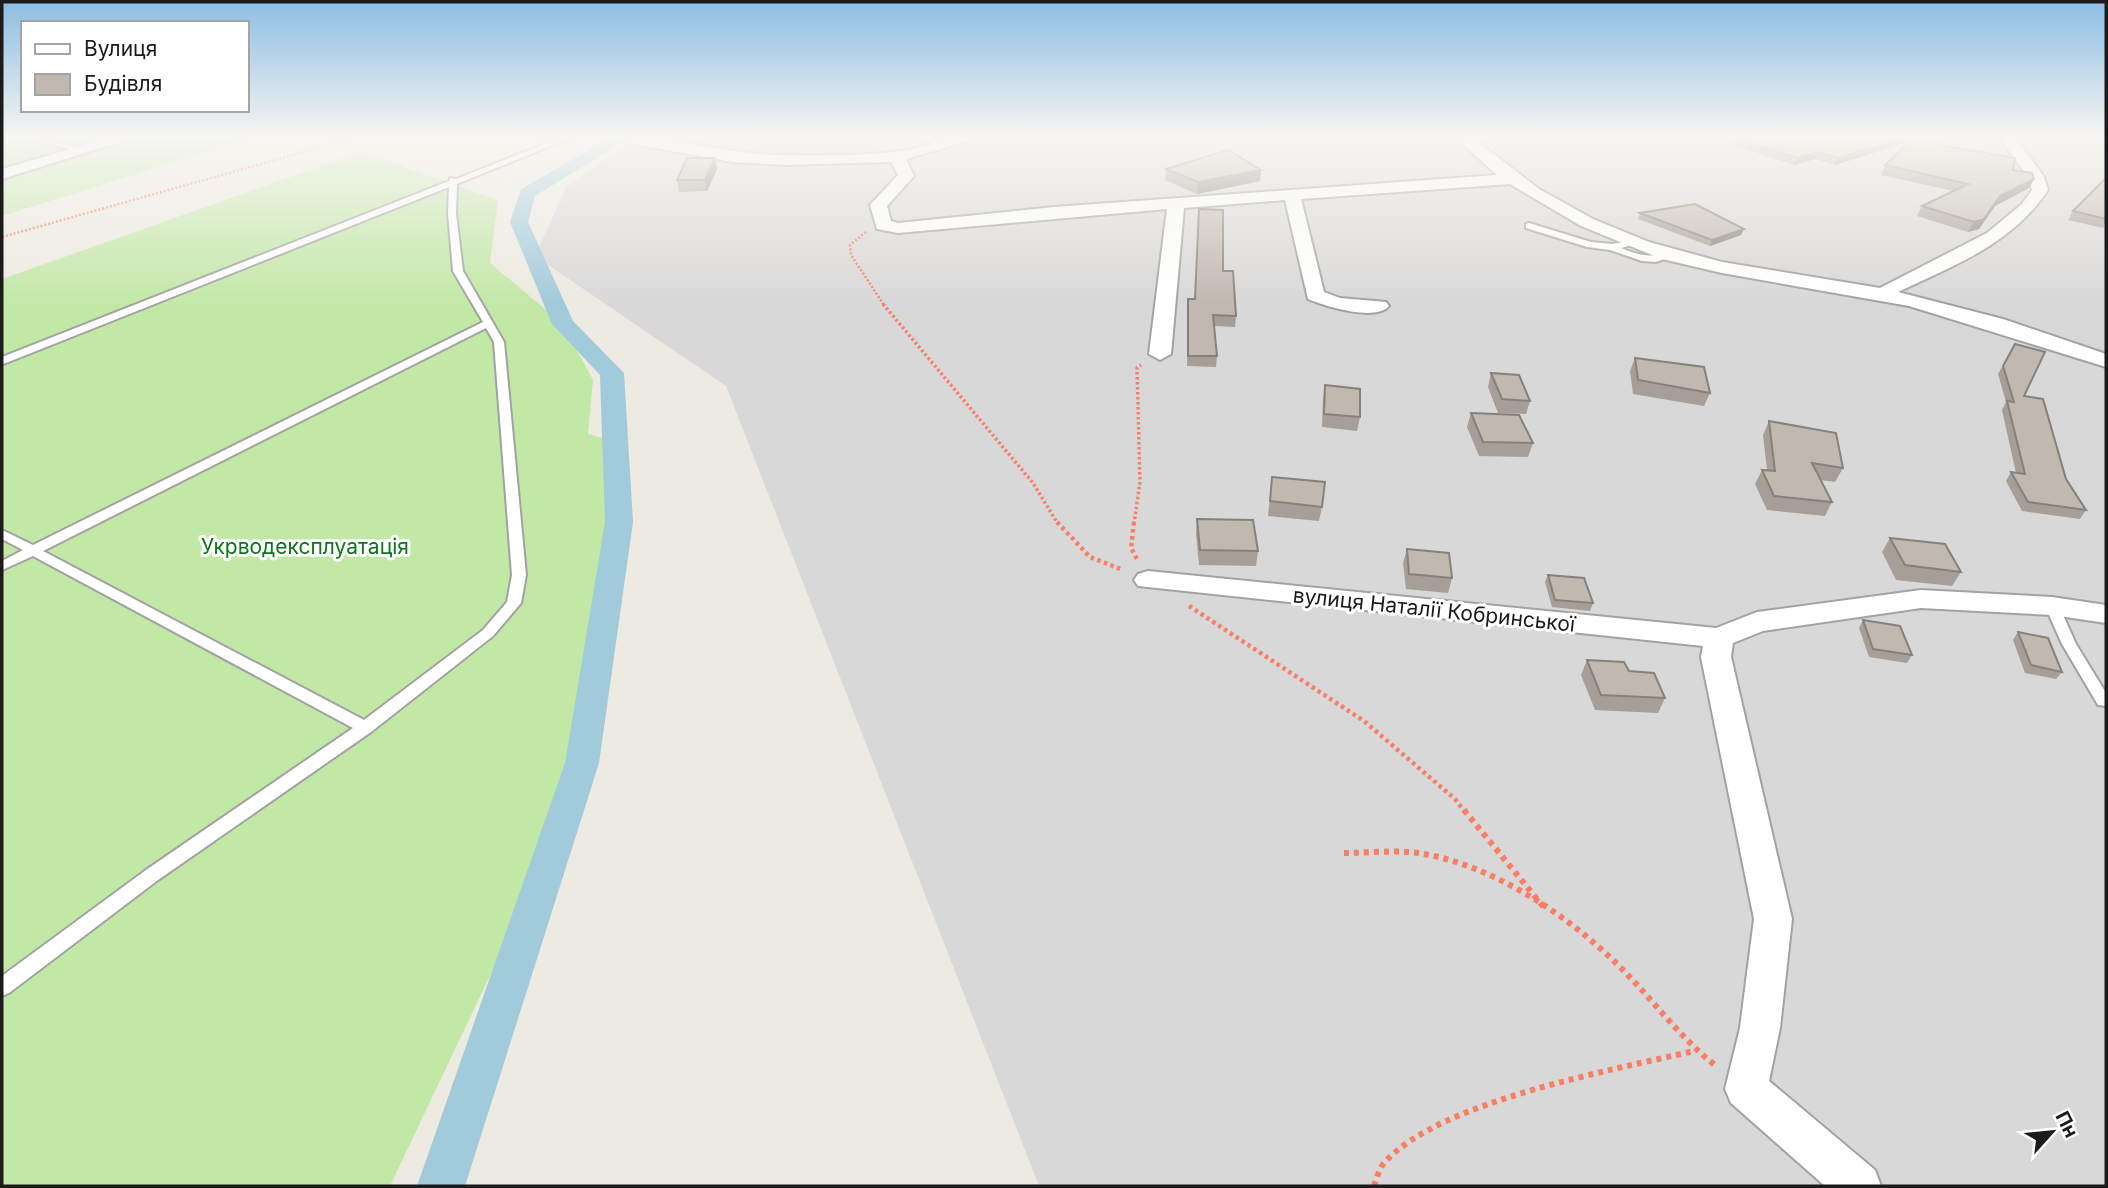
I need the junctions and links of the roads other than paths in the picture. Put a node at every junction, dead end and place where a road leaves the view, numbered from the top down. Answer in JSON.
{"nodes":[{"id":1,"x":420,"y":193,"type":"edge"},
{"id":2,"x":453,"y":193,"type":"edge"},
{"id":3,"x":889,"y":193,"type":"edge"},
{"id":4,"x":1312,"y":193,"type":"edge"},
{"id":5,"x":1539,"y":193,"type":"edge"},
{"id":6,"x":2038,"y":193,"type":"edge"},
{"id":7,"x":1292,"y":195,"type":"junction"},
{"id":8,"x":1176,"y":204,"type":"junction"},
{"id":9,"x":1530,"y":226,"type":"dead end"},
{"id":10,"x":1632,"y":242,"type":"junction"},
{"id":11,"x":1612,"y":247,"type":"junction"},
{"id":12,"x":1671,"y":256,"type":"junction"},
{"id":13,"x":1885,"y":295,"type":"junction"},
{"id":14,"x":1379,"y":306,"type":"dead end"},
{"id":15,"x":489,"y":323,"type":"junction"},
{"id":16,"x":1160,"y":354,"type":"road end"},
{"id":17,"x":2106,"y":360,"type":"edge"},
{"id":18,"x":2,"y":361,"type":"edge"},
{"id":19,"x":2,"y":534,"type":"edge"},
{"id":20,"x":33,"y":550,"type":"junction"},
{"id":21,"x":2,"y":566,"type":"edge"},
{"id":22,"x":1149,"y":580,"type":"road end"},
{"id":23,"x":2052,"y":606,"type":"junction"},
{"id":24,"x":2106,"y":614,"type":"edge"},
{"id":25,"x":1719,"y":638,"type":"junction"},
{"id":26,"x":2103,"y":701,"type":"dead end"},
{"id":27,"x":365,"y":728,"type":"junction"},
{"id":28,"x":2,"y":987,"type":"edge"},
{"id":29,"x":1859,"y":1186,"type":"edge"}],
"edges":[{"from":1,"to":18,"type":"lane"},
{"from":2,"to":15,"type":"lane"},
{"from":3,"to":8,"type":"street"},
{"from":4,"to":7,"type":"street"},
{"from":5,"to":10,"type":"street"},
{"from":6,"to":13,"type":"street"},
{"from":7,"to":8,"type":"street"},
{"from":7,"to":14,"type":"street"},
{"from":8,"to":16,"type":"street"},
{"from":9,"to":11,"type":"lane"},
{"from":10,"to":11,"type":"lane"},
{"from":10,"to":12,"type":"street"},
{"from":11,"to":12,"type":"lane"},
{"from":12,"to":13,"type":"street"},
{"from":13,"to":17,"type":"street"},
{"from":15,"to":20,"type":"lane"},
{"from":15,"to":27,"type":"lane"},
{"from":19,"to":20,"type":"lane"},
{"from":20,"to":21,"type":"lane"},
{"from":20,"to":27,"type":"lane"},
{"from":22,"to":25,"type":"street","name":"вулиця Наталії Кобринської"},
{"from":23,"to":24,"type":"street","name":"вулиця Наталії Кобринської"},
{"from":23,"to":25,"type":"street","name":"вулиця Наталії Кобринської"},
{"from":23,"to":26,"type":"lane"},
{"from":25,"to":29,"type":"street"},
{"from":27,"to":28,"type":"lane"}]}
